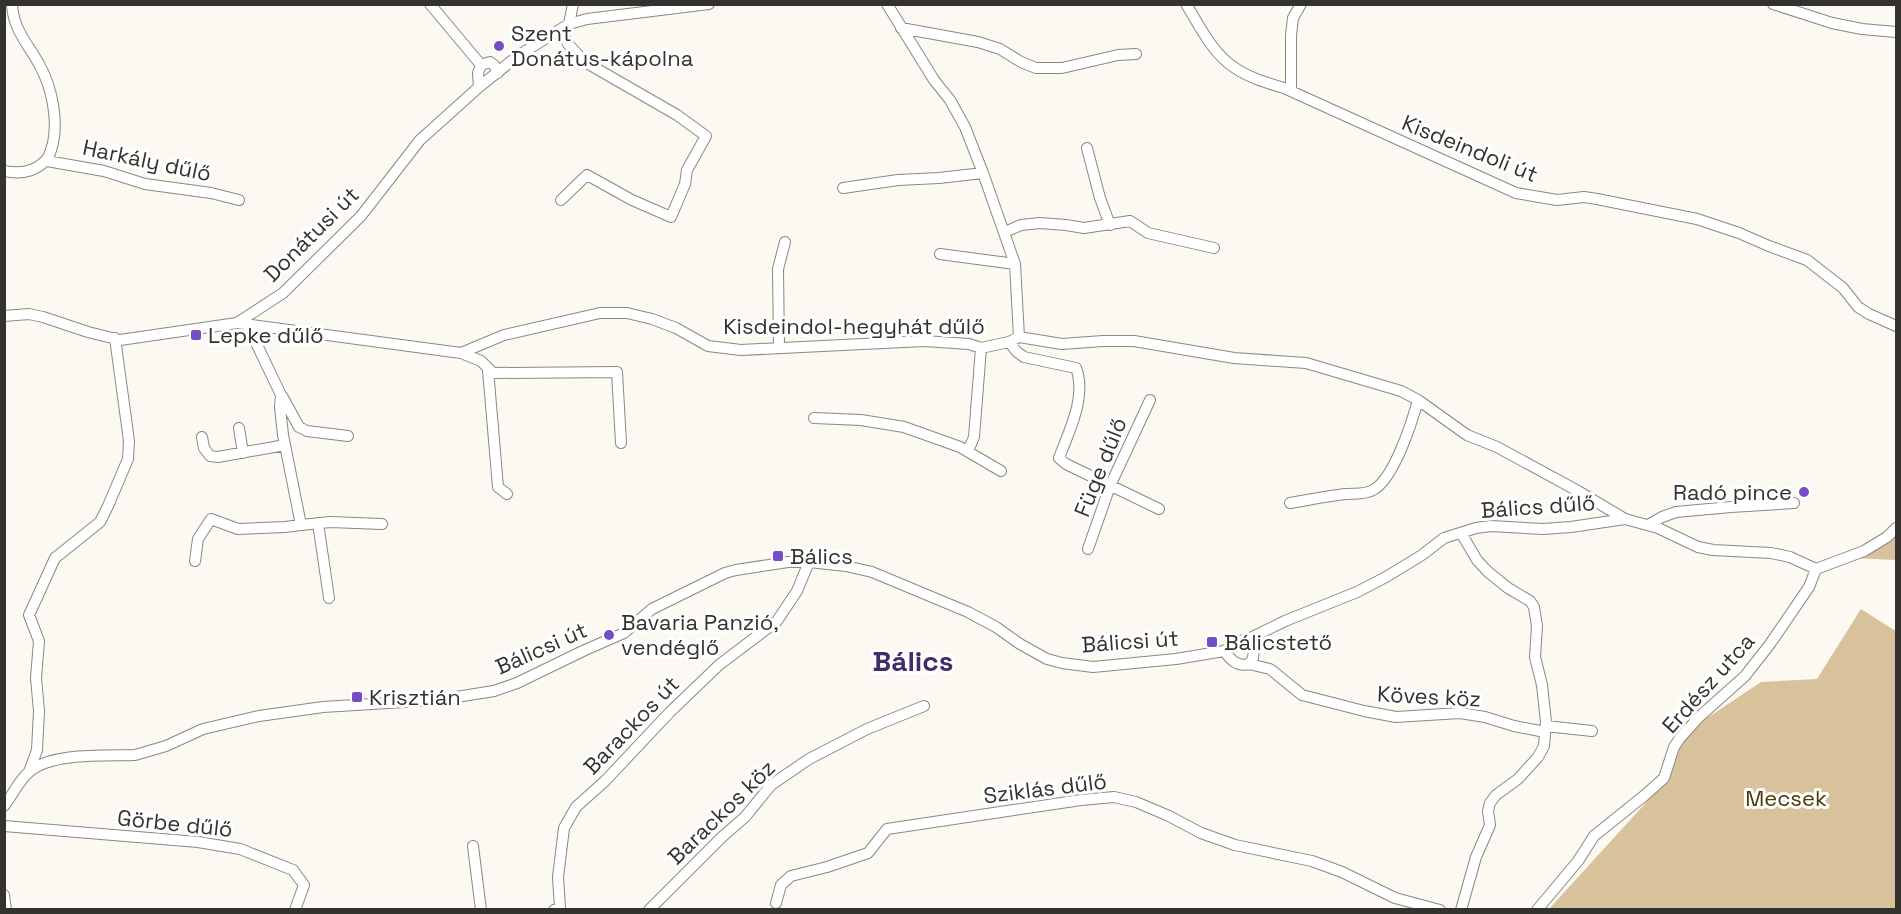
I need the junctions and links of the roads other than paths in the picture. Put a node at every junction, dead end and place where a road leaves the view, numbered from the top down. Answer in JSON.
{"nodes":[{"id":1,"x":12,"y":4,"type":"edge"},
{"id":2,"x":430,"y":4,"type":"edge"},
{"id":3,"x":573,"y":4,"type":"edge"},
{"id":4,"x":709,"y":4,"type":"edge"},
{"id":5,"x":887,"y":4,"type":"edge"},
{"id":6,"x":1186,"y":4,"type":"edge"},
{"id":7,"x":1301,"y":4,"type":"edge"},
{"id":8,"x":1773,"y":4,"type":"edge"},
{"id":9,"x":566,"y":27,"type":"junction"},
{"id":10,"x":902,"y":28,"type":"junction"},
{"id":11,"x":1896,"y":32,"type":"edge"},
{"id":12,"x":1136,"y":54,"type":"dead end"},
{"id":13,"x":481,"y":65,"type":"junction"},
{"id":14,"x":498,"y":73,"type":"junction"},
{"id":15,"x":479,"y":87,"type":"junction"},
{"id":16,"x":1291,"y":92,"type":"junction"},
{"id":17,"x":1087,"y":148,"type":"dead end"},
{"id":18,"x":47,"y":160,"type":"junction"},
{"id":19,"x":4,"y":171,"type":"edge"},
{"id":20,"x":983,"y":173,"type":"junction"},
{"id":21,"x":843,"y":188,"type":"dead end"},
{"id":22,"x":239,"y":200,"type":"dead end"},
{"id":23,"x":561,"y":200,"type":"dead end"},
{"id":24,"x":1110,"y":225,"type":"junction"},
{"id":25,"x":1005,"y":232,"type":"junction"},
{"id":26,"x":784,"y":242,"type":"dead end"},
{"id":27,"x":1214,"y":248,"type":"dead end"},
{"id":28,"x":940,"y":254,"type":"dead end"},
{"id":29,"x":1015,"y":264,"type":"junction"},
{"id":30,"x":4,"y":316,"type":"edge"},
{"id":31,"x":242,"y":324,"type":"junction"},
{"id":32,"x":1896,"y":326,"type":"edge"},
{"id":33,"x":1019,"y":337,"type":"junction"},
{"id":34,"x":115,"y":338,"type":"junction"},
{"id":35,"x":1009,"y":342,"type":"junction"},
{"id":36,"x":779,"y":348,"type":"junction"},
{"id":37,"x":981,"y":348,"type":"junction"},
{"id":38,"x":461,"y":353,"type":"junction"},
{"id":39,"x":488,"y":370,"type":"junction"},
{"id":40,"x":281,"y":395,"type":"junction"},
{"id":41,"x":1150,"y":400,"type":"dead end"},
{"id":42,"x":1418,"y":400,"type":"junction"},
{"id":43,"x":814,"y":418,"type":"dead end"},
{"id":44,"x":239,"y":428,"type":"dead end"},
{"id":45,"x":348,"y":435,"type":"dead end"},
{"id":46,"x":202,"y":437,"type":"dead end"},
{"id":47,"x":621,"y":443,"type":"dead end"},
{"id":48,"x":285,"y":445,"type":"junction"},
{"id":49,"x":968,"y":451,"type":"junction"},
{"id":50,"x":243,"y":453,"type":"junction"},
{"id":51,"x":1000,"y":471,"type":"dead end"},
{"id":52,"x":1110,"y":486,"type":"junction"},
{"id":53,"x":507,"y":494,"type":"dead end"},
{"id":54,"x":1290,"y":503,"type":"dead end"},
{"id":55,"x":1794,"y":503,"type":"dead end"},
{"id":56,"x":1160,"y":509,"type":"dead end"},
{"id":57,"x":1625,"y":519,"type":"junction"},
{"id":58,"x":318,"y":523,"type":"junction"},
{"id":59,"x":382,"y":524,"type":"dead end"},
{"id":60,"x":301,"y":525,"type":"junction"},
{"id":61,"x":1648,"y":525,"type":"junction"},
{"id":62,"x":1896,"y":528,"type":"edge"},
{"id":63,"x":1461,"y":533,"type":"junction"},
{"id":64,"x":1088,"y":549,"type":"dead end"},
{"id":65,"x":195,"y":561,"type":"dead end"},
{"id":66,"x":809,"y":562,"type":"junction"},
{"id":67,"x":1816,"y":569,"type":"junction"},
{"id":68,"x":329,"y":597,"type":"dead end"},
{"id":69,"x":1243,"y":640,"type":"junction"},
{"id":70,"x":1224,"y":651,"type":"junction"},
{"id":71,"x":1249,"y":664,"type":"junction"},
{"id":72,"x":924,"y":706,"type":"dead end"},
{"id":73,"x":1545,"y":729,"type":"junction"},
{"id":74,"x":1592,"y":731,"type":"dead end"},
{"id":75,"x":29,"y":772,"type":"junction"},
{"id":76,"x":4,"y":806,"type":"edge"},
{"id":77,"x":4,"y":826,"type":"edge"},
{"id":78,"x":472,"y":846,"type":"dead end"},
{"id":79,"x":4,"y":895,"type":"edge"},
{"id":80,"x":776,"y":903,"type":"dead end"},
{"id":81,"x":6,"y":909,"type":"edge"},
{"id":82,"x":295,"y":909,"type":"edge"},
{"id":83,"x":481,"y":909,"type":"edge"},
{"id":84,"x":559,"y":909,"type":"edge"},
{"id":85,"x":650,"y":909,"type":"edge"},
{"id":86,"x":1440,"y":909,"type":"edge"},
{"id":87,"x":1461,"y":909,"type":"edge"},
{"id":88,"x":1537,"y":909,"type":"edge"}],
"edges":[{"from":1,"to":18,"type":"street"},
{"from":2,"to":13,"type":"street"},
{"from":3,"to":9,"type":"street"},
{"from":4,"to":9,"type":"street"},
{"from":5,"to":10,"type":"street"},
{"from":6,"to":16,"type":"street","name":"Kisdeindoli út"},
{"from":7,"to":16,"type":"street"},
{"from":8,"to":11,"type":"street"},
{"from":9,"to":14,"type":"street","name":"Donátusi út"},
{"from":9,"to":23,"type":"street"},
{"from":10,"to":12,"type":"street"},
{"from":10,"to":20,"type":"street"},
{"from":13,"to":14,"type":"street"},
{"from":13,"to":15,"type":"street"},
{"from":14,"to":15,"type":"street","name":"Donátusi út"},
{"from":15,"to":31,"type":"street","name":"Donátusi út"},
{"from":16,"to":32,"type":"street","name":"Kisdeindoli út"},
{"from":17,"to":24,"type":"street"},
{"from":18,"to":19,"type":"street"},
{"from":18,"to":22,"type":"street","name":"Harkály dűlő"},
{"from":20,"to":21,"type":"street"},
{"from":20,"to":25,"type":"street"},
{"from":24,"to":25,"type":"street"},
{"from":24,"to":27,"type":"street"},
{"from":25,"to":29,"type":"street"},
{"from":26,"to":36,"type":"street"},
{"from":28,"to":29,"type":"street"},
{"from":29,"to":33,"type":"street"},
{"from":30,"to":34,"type":"street","name":"Donátusi út"},
{"from":31,"to":34,"type":"street","name":"Donátusi út"},
{"from":31,"to":38,"type":"street"},
{"from":31,"to":40,"type":"street"},
{"from":33,"to":35,"type":"street","name":"Kisdeindol-hegyhát dűlő"},
{"from":33,"to":42,"type":"street"},
{"from":34,"to":75,"type":"street"},
{"from":35,"to":37,"type":"street","name":"Kisdeindol-hegyhát dűlő"},
{"from":35,"to":52,"type":"street"},
{"from":36,"to":37,"type":"street","name":"Kisdeindol-hegyhát dűlő"},
{"from":36,"to":38,"type":"street","name":"Kisdeindol-hegyhát dűlő"},
{"from":37,"to":49,"type":"street"},
{"from":38,"to":39,"type":"street"},
{"from":39,"to":47,"type":"street"},
{"from":39,"to":53,"type":"street"},
{"from":40,"to":45,"type":"street"},
{"from":40,"to":48,"type":"street"},
{"from":41,"to":52,"type":"street","name":"Füge dűlő"},
{"from":42,"to":54,"type":"street"},
{"from":42,"to":57,"type":"street"},
{"from":43,"to":49,"type":"street"},
{"from":44,"to":50,"type":"street"},
{"from":46,"to":50,"type":"street"},
{"from":48,"to":50,"type":"street"},
{"from":48,"to":60,"type":"street"},
{"from":49,"to":51,"type":"street"},
{"from":52,"to":56,"type":"street"},
{"from":52,"to":64,"type":"street","name":"Füge dűlő"},
{"from":55,"to":61,"type":"street"},
{"from":57,"to":61,"type":"street","name":"Bálics dűlő"},
{"from":57,"to":63,"type":"street","name":"Bálics dűlő"},
{"from":58,"to":59,"type":"street"},
{"from":58,"to":60,"type":"street"},
{"from":58,"to":68,"type":"street"},
{"from":60,"to":65,"type":"street"},
{"from":61,"to":67,"type":"street","name":"Bálics dűlő"},
{"from":62,"to":67,"type":"street"},
{"from":63,"to":69,"type":"street","name":"Bálics dűlő"},
{"from":63,"to":73,"type":"street"},
{"from":66,"to":70,"type":"street","name":"Bálicsi út"},
{"from":66,"to":75,"type":"street","name":"Bálicsi út"},
{"from":66,"to":84,"type":"street","name":"Barackos út"},
{"from":67,"to":88,"type":"street","name":"Erdész utca"},
{"from":69,"to":70,"type":"street","name":"Bálicsi út"},
{"from":69,"to":71,"type":"street"},
{"from":70,"to":71,"type":"street"},
{"from":71,"to":73,"type":"street","name":"Köves köz"},
{"from":72,"to":85,"type":"street","name":"Barackos köz"},
{"from":73,"to":74,"type":"street","name":"Köves köz"},
{"from":73,"to":87,"type":"street"},
{"from":75,"to":76,"type":"street","name":"Bálicsi út"},
{"from":77,"to":82,"type":"street","name":"Görbe dűlő"},
{"from":78,"to":83,"type":"street"},
{"from":79,"to":81,"type":"street"},
{"from":80,"to":86,"type":"street","name":"Sziklás dűlő"}]}
